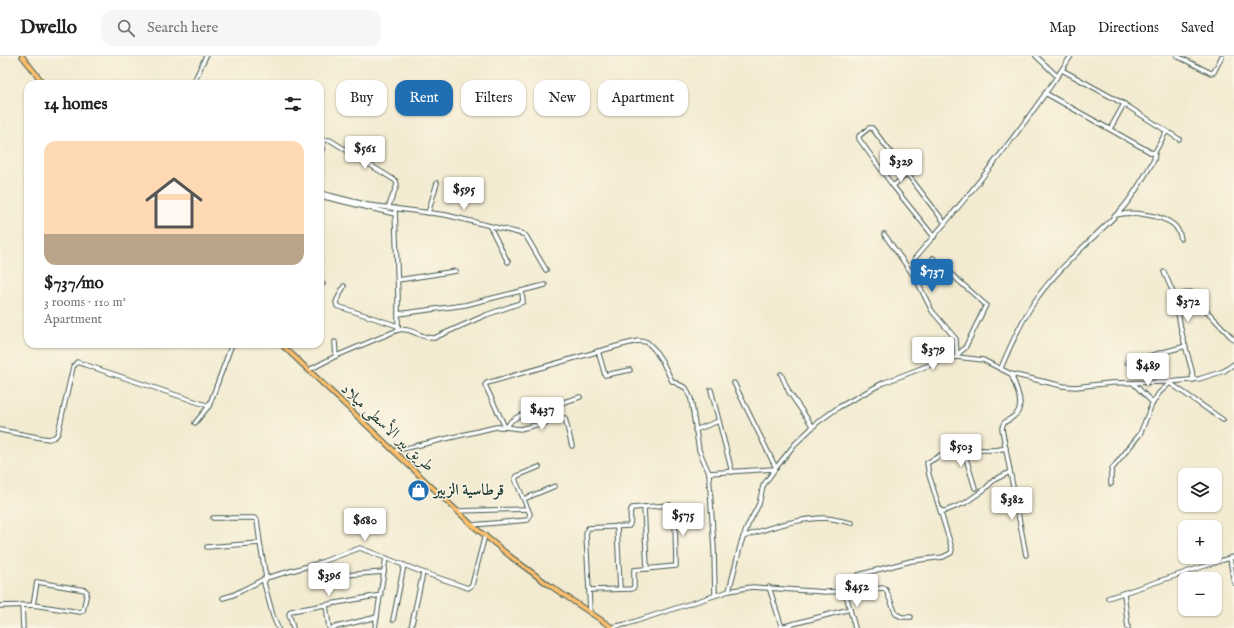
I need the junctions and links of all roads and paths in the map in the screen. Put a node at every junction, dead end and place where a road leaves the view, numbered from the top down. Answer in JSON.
{"nodes":[{"id":1,"x":22,"y":56,"type":"edge"},
{"id":2,"x":206,"y":56,"type":"edge"},
{"id":3,"x":1036,"y":56,"type":"edge"},
{"id":4,"x":1070,"y":56,"type":"edge"},
{"id":5,"x":1177,"y":56,"type":"edge"},
{"id":6,"x":1222,"y":56,"type":"edge"},
{"id":7,"x":1062,"y":70,"type":"junction"},
{"id":8,"x":1057,"y":76,"type":"junction"},
{"id":9,"x":41,"y":80,"type":"edge"},
{"id":10,"x":195,"y":80,"type":"edge"},
{"id":11,"x":1045,"y":93,"type":"junction"},
{"id":12,"x":1124,"y":104,"type":"junction"},
{"id":13,"x":1110,"y":129,"type":"junction"},
{"id":14,"x":1166,"y":132,"type":"junction"},
{"id":15,"x":1179,"y":140,"type":"dead end"},
{"id":16,"x":324,"y":143,"type":"edge"},
{"id":17,"x":1155,"y":153,"type":"junction"},
{"id":18,"x":907,"y":174,"type":"junction"},
{"id":19,"x":437,"y":183,"type":"dead end"},
{"id":20,"x":893,"y":186,"type":"junction"},
{"id":21,"x":324,"y":196,"type":"edge"},
{"id":22,"x":324,"y":196,"type":"edge"},
{"id":23,"x":388,"y":208,"type":"junction"},
{"id":24,"x":395,"y":208,"type":"junction"},
{"id":25,"x":428,"y":213,"type":"junction"},
{"id":26,"x":395,"y":214,"type":"junction"},
{"id":27,"x":1115,"y":216,"type":"junction"},
{"id":28,"x":945,"y":223,"type":"junction"},
{"id":29,"x":490,"y":226,"type":"junction"},
{"id":30,"x":884,"y":234,"type":"dead end"},
{"id":31,"x":934,"y":236,"type":"junction"},
{"id":32,"x":1181,"y":239,"type":"dead end"},
{"id":33,"x":933,"y":258,"type":"dead end"},
{"id":34,"x":508,"y":262,"type":"dead end"},
{"id":35,"x":546,"y":270,"type":"dead end"},
{"id":36,"x":456,"y":271,"type":"dead end"},
{"id":37,"x":1164,"y":272,"type":"dead end"},
{"id":38,"x":916,"y":279,"type":"junction"},
{"id":39,"x":398,"y":280,"type":"junction"},
{"id":40,"x":545,"y":285,"type":"dead end"},
{"id":41,"x":344,"y":286,"type":"dead end"},
{"id":42,"x":522,"y":291,"type":"junction"},
{"id":43,"x":1176,"y":296,"type":"junction"},
{"id":44,"x":398,"y":314,"type":"junction"},
{"id":45,"x":398,"y":328,"type":"junction"},
{"id":46,"x":1234,"y":340,"type":"edge"},
{"id":47,"x":335,"y":342,"type":"dead end"},
{"id":48,"x":1186,"y":346,"type":"junction"},
{"id":49,"x":231,"y":348,"type":"edge"},
{"id":50,"x":285,"y":348,"type":"edge"},
{"id":51,"x":598,"y":351,"type":"junction"},
{"id":52,"x":336,"y":356,"type":"junction"},
{"id":53,"x":957,"y":356,"type":"junction"},
{"id":54,"x":1127,"y":362,"type":"dead end"},
{"id":55,"x":1234,"y":364,"type":"edge"},
{"id":56,"x":1001,"y":368,"type":"junction"},
{"id":57,"x":309,"y":370,"type":"junction"},
{"id":58,"x":630,"y":370,"type":"dead end"},
{"id":59,"x":781,"y":374,"type":"dead end"},
{"id":60,"x":1011,"y":374,"type":"junction"},
{"id":61,"x":1193,"y":380,"type":"junction"},
{"id":62,"x":734,"y":383,"type":"dead end"},
{"id":63,"x":1133,"y":383,"type":"junction"},
{"id":64,"x":1170,"y":383,"type":"junction"},
{"id":65,"x":711,"y":390,"type":"dead end"},
{"id":66,"x":580,"y":397,"type":"dead end"},
{"id":67,"x":1153,"y":403,"type":"junction"},
{"id":68,"x":209,"y":406,"type":"junction"},
{"id":69,"x":1223,"y":420,"type":"dead end"},
{"id":70,"x":719,"y":421,"type":"junction"},
{"id":71,"x":195,"y":423,"type":"dead end"},
{"id":72,"x":506,"y":427,"type":"junction"},
{"id":73,"x":813,"y":427,"type":"junction"},
{"id":74,"x":0,"y":430,"type":"edge"},
{"id":75,"x":696,"y":430,"type":"junction"},
{"id":76,"x":962,"y":445,"type":"junction"},
{"id":77,"x":572,"y":446,"type":"dead end"},
{"id":78,"x":1006,"y":448,"type":"junction"},
{"id":79,"x":394,"y":451,"type":"junction"},
{"id":80,"x":539,"y":467,"type":"dead end"},
{"id":81,"x":775,"y":469,"type":"junction"},
{"id":82,"x":732,"y":472,"type":"junction"},
{"id":83,"x":1010,"y":472,"type":"junction"},
{"id":84,"x":709,"y":473,"type":"junction"},
{"id":85,"x":1111,"y":484,"type":"dead end"},
{"id":86,"x":555,"y":486,"type":"dead end"},
{"id":87,"x":975,"y":488,"type":"dead end"},
{"id":88,"x":524,"y":499,"type":"junction"},
{"id":89,"x":644,"y":507,"type":"junction"},
{"id":90,"x":528,"y":509,"type":"junction"},
{"id":91,"x":458,"y":511,"type":"junction"},
{"id":92,"x":941,"y":511,"type":"junction"},
{"id":93,"x":213,"y":518,"type":"dead end"},
{"id":94,"x":852,"y":523,"type":"dead end"},
{"id":95,"x":472,"y":524,"type":"junction"},
{"id":96,"x":617,"y":526,"type":"junction"},
{"id":97,"x":485,"y":535,"type":"junction"},
{"id":98,"x":743,"y":537,"type":"junction"},
{"id":99,"x":260,"y":543,"type":"junction"},
{"id":100,"x":207,"y":547,"type":"dead end"},
{"id":101,"x":1026,"y":555,"type":"dead end"},
{"id":102,"x":386,"y":558,"type":"junction"},
{"id":103,"x":1232,"y":558,"type":"edge"},
{"id":104,"x":404,"y":565,"type":"junction"},
{"id":105,"x":647,"y":569,"type":"junction"},
{"id":106,"x":384,"y":572,"type":"junction"},
{"id":107,"x":423,"y":573,"type":"junction"},
{"id":108,"x":1233,"y":574,"type":"edge"},
{"id":109,"x":345,"y":575,"type":"dead end"},
{"id":110,"x":266,"y":578,"type":"junction"},
{"id":111,"x":1234,"y":583,"type":"edge"},
{"id":112,"x":769,"y":588,"type":"junction"},
{"id":113,"x":620,"y":589,"type":"junction"},
{"id":114,"x":853,"y":589,"type":"junction"},
{"id":115,"x":589,"y":590,"type":"junction"},
{"id":116,"x":729,"y":591,"type":"junction"},
{"id":117,"x":845,"y":591,"type":"junction"},
{"id":118,"x":1124,"y":593,"type":"junction"},
{"id":119,"x":381,"y":595,"type":"junction"},
{"id":120,"x":715,"y":595,"type":"junction"},
{"id":121,"x":223,"y":598,"type":"dead end"},
{"id":122,"x":1108,"y":598,"type":"dead end"},
{"id":123,"x":33,"y":604,"type":"junction"},
{"id":124,"x":22,"y":605,"type":"junction"},
{"id":125,"x":326,"y":605,"type":"junction"},
{"id":126,"x":0,"y":606,"type":"edge"},
{"id":127,"x":850,"y":609,"type":"junction"},
{"id":128,"x":590,"y":613,"type":"junction"},
{"id":129,"x":911,"y":617,"type":"dead end"},
{"id":130,"x":377,"y":618,"type":"junction"},
{"id":131,"x":393,"y":620,"type":"dead end"},
{"id":132,"x":626,"y":626,"type":"edge"},
{"id":133,"x":23,"y":628,"type":"edge"},
{"id":134,"x":278,"y":628,"type":"edge"},
{"id":135,"x":293,"y":628,"type":"edge"},
{"id":136,"x":331,"y":628,"type":"edge"},
{"id":137,"x":375,"y":628,"type":"edge"},
{"id":138,"x":411,"y":628,"type":"edge"},
{"id":139,"x":613,"y":628,"type":"edge"},
{"id":140,"x":782,"y":628,"type":"edge"},
{"id":141,"x":855,"y":628,"type":"edge"},
{"id":142,"x":1128,"y":628,"type":"edge"}],
"edges":[{"from":1,"to":9,"type":"main road"},
{"from":2,"to":10,"type":"street"},
{"from":3,"to":8,"type":"street"},
{"from":4,"to":7,"type":"street"},
{"from":5,"to":6,"type":"street"},
{"from":7,"to":8,"type":"street"},
{"from":7,"to":12,"type":"street"},
{"from":8,"to":11,"type":"street"},
{"from":11,"to":13,"type":"street"},
{"from":11,"to":28,"type":"street"},
{"from":12,"to":13,"type":"street"},
{"from":12,"to":14,"type":"street"},
{"from":13,"to":17,"type":"street"},
{"from":14,"to":15,"type":"street"},
{"from":14,"to":17,"type":"street"},
{"from":16,"to":23,"type":"street"},
{"from":17,"to":27,"type":"street"},
{"from":18,"to":20,"type":"street"},
{"from":18,"to":20,"type":"street"},
{"from":18,"to":28,"type":"street"},
{"from":19,"to":25,"type":"street"},
{"from":20,"to":31,"type":"street"},
{"from":21,"to":23,"type":"street"},
{"from":22,"to":26,"type":"street"},
{"from":23,"to":24,"type":"street"},
{"from":24,"to":25,"type":"street"},
{"from":24,"to":26,"type":"street"},
{"from":25,"to":29,"type":"street"},
{"from":26,"to":39,"type":"street"},
{"from":27,"to":32,"type":"street"},
{"from":27,"to":56,"type":"street"},
{"from":28,"to":31,"type":"street"},
{"from":29,"to":34,"type":"street"},
{"from":29,"to":35,"type":"street"},
{"from":30,"to":38,"type":"street"},
{"from":31,"to":38,"type":"street"},
{"from":33,"to":53,"type":"street"},
{"from":36,"to":39,"type":"street"},
{"from":37,"to":43,"type":"street"},
{"from":38,"to":53,"type":"street"},
{"from":39,"to":44,"type":"street"},
{"from":40,"to":42,"type":"street"},
{"from":41,"to":45,"type":"street"},
{"from":42,"to":44,"type":"street"},
{"from":42,"to":45,"type":"street"},
{"from":43,"to":46,"type":"street"},
{"from":43,"to":48,"type":"street"},
{"from":44,"to":45,"type":"street"},
{"from":45,"to":52,"type":"street"},
{"from":47,"to":52,"type":"street"},
{"from":48,"to":54,"type":"street"},
{"from":48,"to":61,"type":"street"},
{"from":49,"to":68,"type":"street"},
{"from":50,"to":57,"type":"main road","name":"طريق بير الأسطى ميلاد"},
{"from":51,"to":58,"type":"street"},
{"from":51,"to":72,"type":"street"},
{"from":51,"to":75,"type":"street"},
{"from":52,"to":57,"type":"street"},
{"from":53,"to":56,"type":"street"},
{"from":53,"to":73,"type":"street"},
{"from":55,"to":61,"type":"street"},
{"from":56,"to":60,"type":"street"},
{"from":57,"to":79,"type":"main road","name":"طريق بير الأسطى ميلاد"},
{"from":59,"to":73,"type":"street"},
{"from":60,"to":63,"type":"street"},
{"from":60,"to":78,"type":"street"},
{"from":61,"to":64,"type":"street"},
{"from":62,"to":81,"type":"street"},
{"from":63,"to":64,"type":"street"},
{"from":63,"to":67,"type":"street"},
{"from":64,"to":67,"type":"street"},
{"from":64,"to":69,"type":"street"},
{"from":65,"to":70,"type":"street"},
{"from":66,"to":72,"type":"street"},
{"from":67,"to":85,"type":"street"},
{"from":68,"to":71,"type":"street"},
{"from":68,"to":74,"type":"street"},
{"from":70,"to":75,"type":"street"},
{"from":70,"to":82,"type":"street"},
{"from":72,"to":77,"type":"street"},
{"from":72,"to":79,"type":"street"},
{"from":73,"to":81,"type":"street"},
{"from":75,"to":84,"type":"street"},
{"from":76,"to":78,"type":"street"},
{"from":76,"to":87,"type":"street"},
{"from":76,"to":92,"type":"street"},
{"from":78,"to":83,"type":"street"},
{"from":79,"to":91,"type":"main road","name":"طريق بير الأسطى ميلاد"},
{"from":80,"to":88,"type":"street"},
{"from":81,"to":82,"type":"street"},
{"from":81,"to":98,"type":"street"},
{"from":82,"to":84,"type":"street"},
{"from":83,"to":92,"type":"street"},
{"from":83,"to":101,"type":"street"},
{"from":84,"to":120,"type":"street"},
{"from":86,"to":88,"type":"street"},
{"from":88,"to":90,"type":"street"},
{"from":89,"to":96,"type":"street"},
{"from":89,"to":105,"type":"street"},
{"from":89,"to":105,"type":"street"},
{"from":90,"to":91,"type":"street"},
{"from":90,"to":95,"type":"street"},
{"from":91,"to":95,"type":"main road","name":"طريق بير الأسطى ميلاد"},
{"from":92,"to":114,"type":"street"},
{"from":93,"to":99,"type":"street"},
{"from":94,"to":98,"type":"street"},
{"from":95,"to":97,"type":"main road","name":"طريق بير الأسطى ميلاد"},
{"from":96,"to":113,"type":"street"},
{"from":96,"to":115,"type":"street"},
{"from":97,"to":107,"type":"street"},
{"from":97,"to":128,"type":"main road","name":"طريق بير الأسطى ميلاد"},
{"from":98,"to":116,"type":"street"},
{"from":99,"to":100,"type":"street"},
{"from":99,"to":110,"type":"street"},
{"from":102,"to":104,"type":"street"},
{"from":102,"to":106,"type":"street"},
{"from":102,"to":110,"type":"street"},
{"from":103,"to":108,"type":"street"},
{"from":103,"to":118,"type":"street"},
{"from":104,"to":107,"type":"street"},
{"from":104,"to":131,"type":"street"},
{"from":105,"to":113,"type":"street"},
{"from":106,"to":109,"type":"street"},
{"from":106,"to":119,"type":"street"},
{"from":107,"to":138,"type":"street"},
{"from":108,"to":111,"type":"street"},
{"from":110,"to":121,"type":"street"},
{"from":110,"to":134,"type":"street"},
{"from":112,"to":116,"type":"street"},
{"from":112,"to":117,"type":"street"},
{"from":112,"to":140,"type":"street"},
{"from":113,"to":115,"type":"street"},
{"from":114,"to":117,"type":"street"},
{"from":114,"to":129,"type":"street"},
{"from":115,"to":128,"type":"street"},
{"from":116,"to":120,"type":"street"},
{"from":117,"to":127,"type":"street"},
{"from":118,"to":122,"type":"street"},
{"from":118,"to":142,"type":"street"},
{"from":119,"to":125,"type":"street"},
{"from":119,"to":130,"type":"street"},
{"from":120,"to":132,"type":"street"},
{"from":123,"to":123,"type":"street"},
{"from":123,"to":124,"type":"street"},
{"from":124,"to":126,"type":"street"},
{"from":124,"to":133,"type":"street"},
{"from":125,"to":135,"type":"street"},
{"from":125,"to":136,"type":"street"},
{"from":127,"to":140,"type":"street"},
{"from":127,"to":141,"type":"street"},
{"from":128,"to":139,"type":"main road","name":"طريق بير الأسطى ميلاد"},
{"from":130,"to":136,"type":"street"},
{"from":130,"to":137,"type":"street"},
{"from":132,"to":139,"type":"street"}]}
